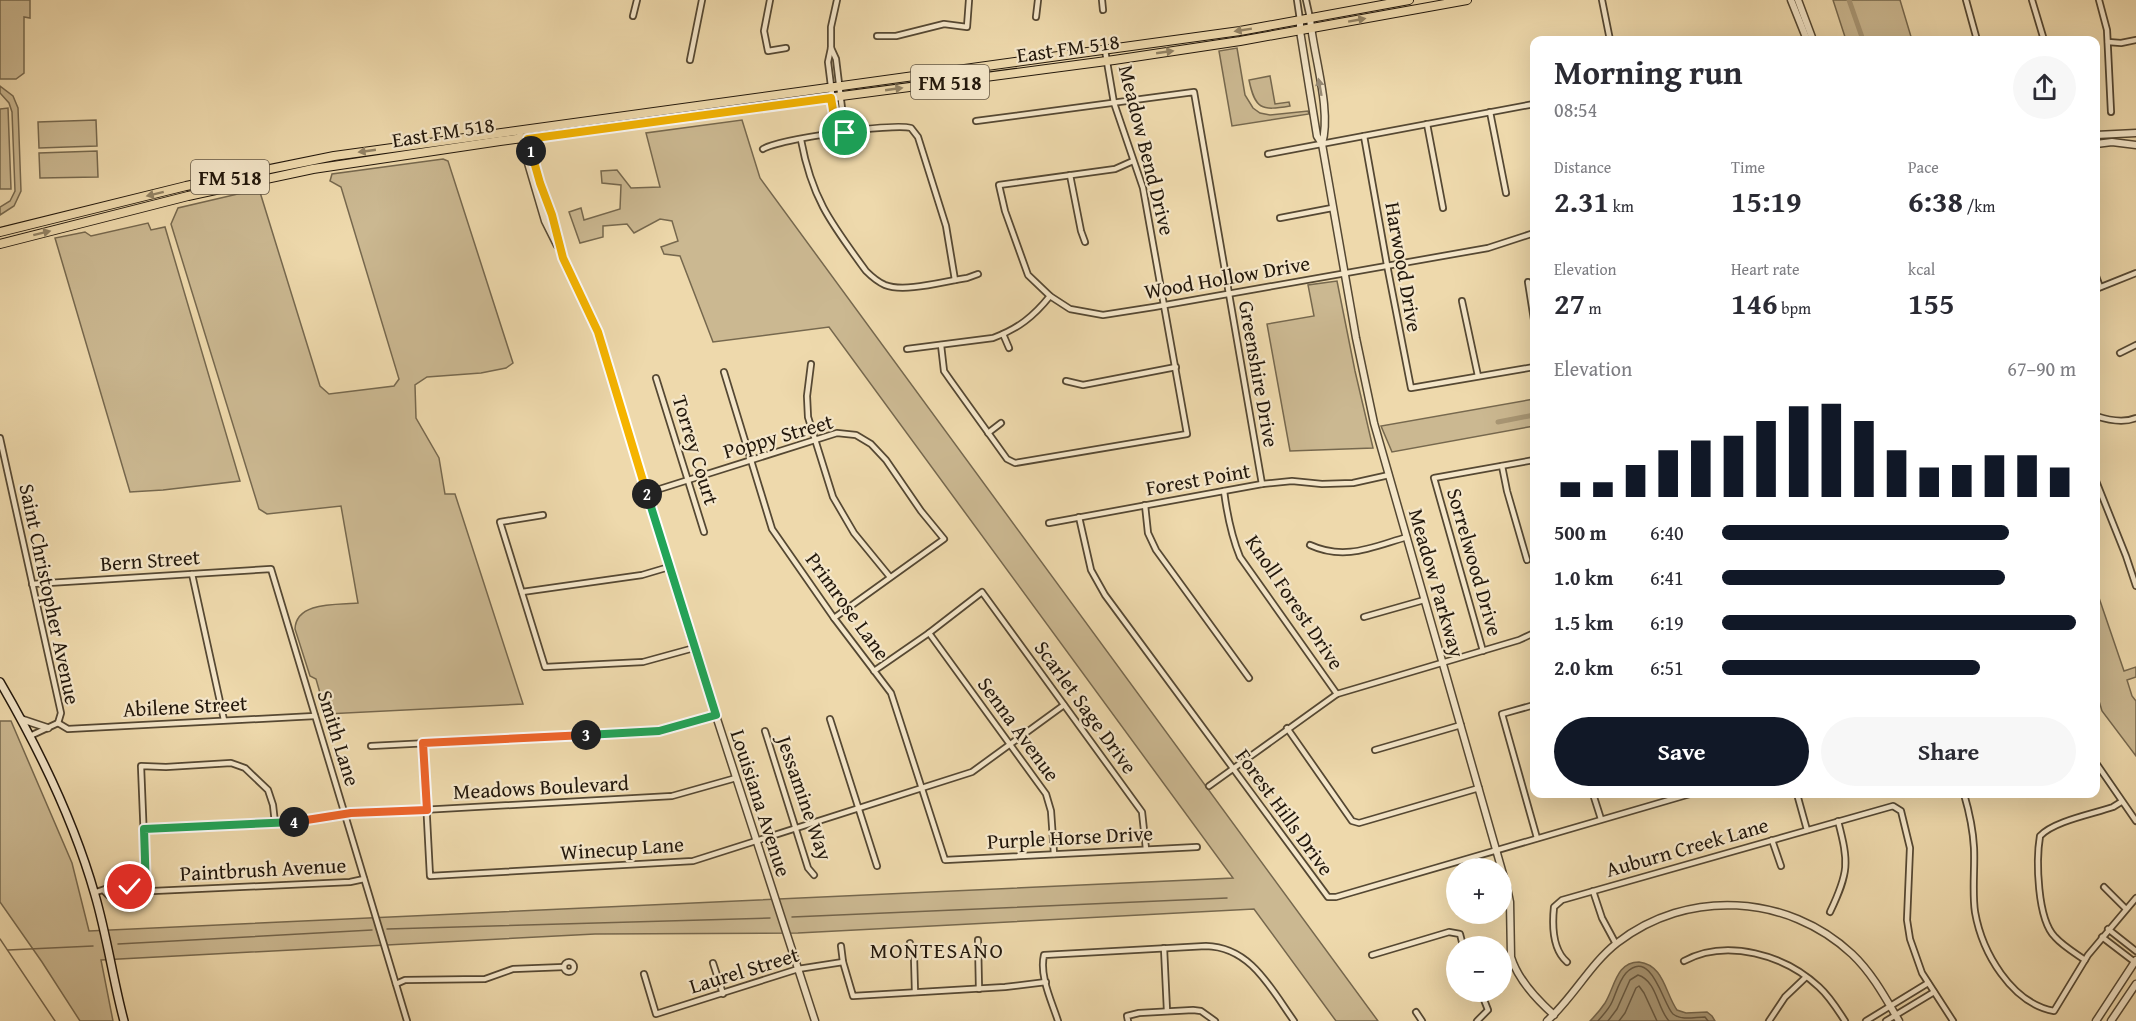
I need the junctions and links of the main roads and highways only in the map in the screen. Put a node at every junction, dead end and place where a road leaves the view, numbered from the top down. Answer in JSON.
{"nodes":[{"id":1,"x":1409,"y":0,"type":"edge"},
{"id":2,"x":1467,"y":0,"type":"edge"},
{"id":3,"x":617,"y":122,"type":"junction"},
{"id":4,"x":523,"y":135,"type":"junction"},
{"id":5,"x":425,"y":143,"type":"junction"},
{"id":6,"x":426,"y":153,"type":"junction"},
{"id":7,"x":334,"y":156,"type":"junction"},
{"id":8,"x":336,"y":166,"type":"junction"},
{"id":9,"x":242,"y":174,"type":"junction"},
{"id":10,"x":243,"y":184,"type":"junction"},
{"id":11,"x":186,"y":186,"type":"junction"},
{"id":12,"x":188,"y":196,"type":"junction"},
{"id":13,"x":112,"y":204,"type":"junction"},
{"id":14,"x":116,"y":214,"type":"junction"},
{"id":15,"x":3,"y":232,"type":"edge"},
{"id":16,"x":9,"y":242,"type":"junction"},
{"id":17,"x":0,"y":244,"type":"edge"},
{"id":18,"x":0,"y":682,"type":"edge"},
{"id":19,"x":124,"y":1021,"type":"edge"}],
"edges":[{"from":1,"to":3,"type":"main road","name":"East FM 518","number":"FM 518","one_way":true},
{"from":3,"to":2,"type":"main road","name":"East FM 518","number":"FM 518","one_way":true},
{"from":3,"to":4,"type":"main road","name":"East FM 518","number":"FM 518"},
{"from":4,"to":5,"type":"main road","name":"East FM 518","number":"FM 518"},
{"from":4,"to":6,"type":"main road","name":"East FM 518","number":"FM 518"},
{"from":5,"to":6,"type":"main road"},
{"from":5,"to":7,"type":"main road","name":"East FM 518","number":"FM 518","one_way":true},
{"from":6,"to":8,"type":"main road","name":"East FM 518","number":"FM 518"},
{"from":7,"to":8,"type":"main road"},
{"from":7,"to":9,"type":"main road","name":"East FM 518","number":"FM 518"},
{"from":8,"to":10,"type":"main road","name":"East FM 518","number":"FM 518"},
{"from":9,"to":10,"type":"main road"},
{"from":9,"to":11,"type":"main road","name":"East FM 518","number":"FM 518"},
{"from":10,"to":12,"type":"main road","name":"East FM 518","number":"FM 518"},
{"from":11,"to":12,"type":"main road"},
{"from":11,"to":13,"type":"main road","name":"East FM 518","number":"FM 518","one_way":true},
{"from":12,"to":14,"type":"main road","name":"East FM 518","number":"FM 518"},
{"from":13,"to":14,"type":"main road"},
{"from":13,"to":15,"type":"main road","name":"East FM 518","number":"FM 518"},
{"from":16,"to":14,"type":"main road","name":"East FM 518","number":"FM 518","one_way":true},
{"from":15,"to":16,"type":"main road"},
{"from":16,"to":17,"type":"main road","name":"East FM 518","number":"FM 518"},
{"from":18,"to":19,"type":"main road"}]}
